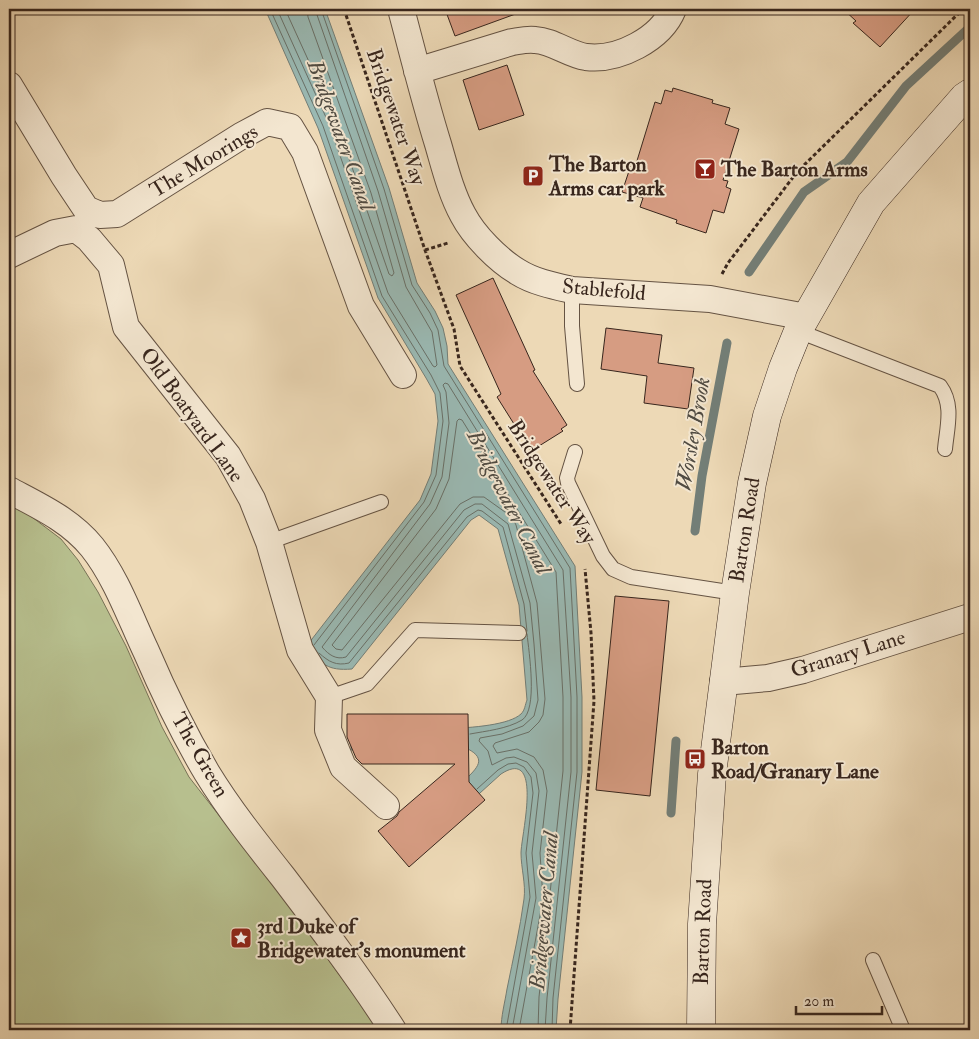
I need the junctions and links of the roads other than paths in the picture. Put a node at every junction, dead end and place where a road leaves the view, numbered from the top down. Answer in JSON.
{"nodes":[{"id":1,"x":401,"y":9,"type":"edge"},
{"id":2,"x":674,"y":9,"type":"edge"},
{"id":3,"x":417,"y":71,"type":"junction"},
{"id":4,"x":9,"y":86,"type":"edge"},
{"id":5,"x":970,"y":93,"type":"edge"},
{"id":6,"x":9,"y":255,"type":"edge"},
{"id":7,"x":572,"y":290,"type":"junction"},
{"id":8,"x":802,"y":324,"type":"junction"},
{"id":9,"x":403,"y":375,"type":"dead end"},
{"id":10,"x":577,"y":384,"type":"dead end"},
{"id":11,"x":945,"y":449,"type":"dead end"},
{"id":12,"x":575,"y":452,"type":"dead end"},
{"id":13,"x":9,"y":490,"type":"edge"},
{"id":14,"x":381,"y":502,"type":"dead end"},
{"id":15,"x":269,"y":542,"type":"junction"},
{"id":16,"x":735,"y":593,"type":"junction"},
{"id":17,"x":970,"y":617,"type":"edge"},
{"id":18,"x":519,"y":633,"type":"dead end"},
{"id":19,"x":723,"y":682,"type":"junction"},
{"id":20,"x":329,"y":697,"type":"junction"},
{"id":21,"x":386,"y":806,"type":"dead end"},
{"id":22,"x":873,"y":960,"type":"dead end"},
{"id":23,"x":393,"y":1030,"type":"edge"},
{"id":24,"x":701,"y":1030,"type":"edge"},
{"id":25,"x":903,"y":1030,"type":"edge"}],
"edges":[{"from":1,"to":3,"type":"street","name":"Stablefold"},
{"from":2,"to":3,"type":"street"},
{"from":3,"to":7,"type":"street","name":"Stablefold"},
{"from":4,"to":9,"type":"street","name":"The Moorings"},
{"from":5,"to":8,"type":"main road","name":"Barton Road"},
{"from":6,"to":15,"type":"street","name":"Old Boatyard Lane"},
{"from":7,"to":8,"type":"street","name":"Stablefold"},
{"from":7,"to":10,"type":"lane"},
{"from":8,"to":11,"type":"lane"},
{"from":8,"to":16,"type":"main road","name":"Barton Road"},
{"from":12,"to":16,"type":"lane"},
{"from":13,"to":23,"type":"street","name":"The Green"},
{"from":14,"to":15,"type":"lane"},
{"from":15,"to":20,"type":"street","name":"Old Boatyard Lane"},
{"from":16,"to":19,"type":"main road","name":"Barton Road"},
{"from":17,"to":19,"type":"street","name":"Granary Lane"},
{"from":18,"to":20,"type":"lane"},
{"from":19,"to":24,"type":"main road","name":"Barton Road"},
{"from":20,"to":21,"type":"street"},
{"from":22,"to":25,"type":"lane"}]}
